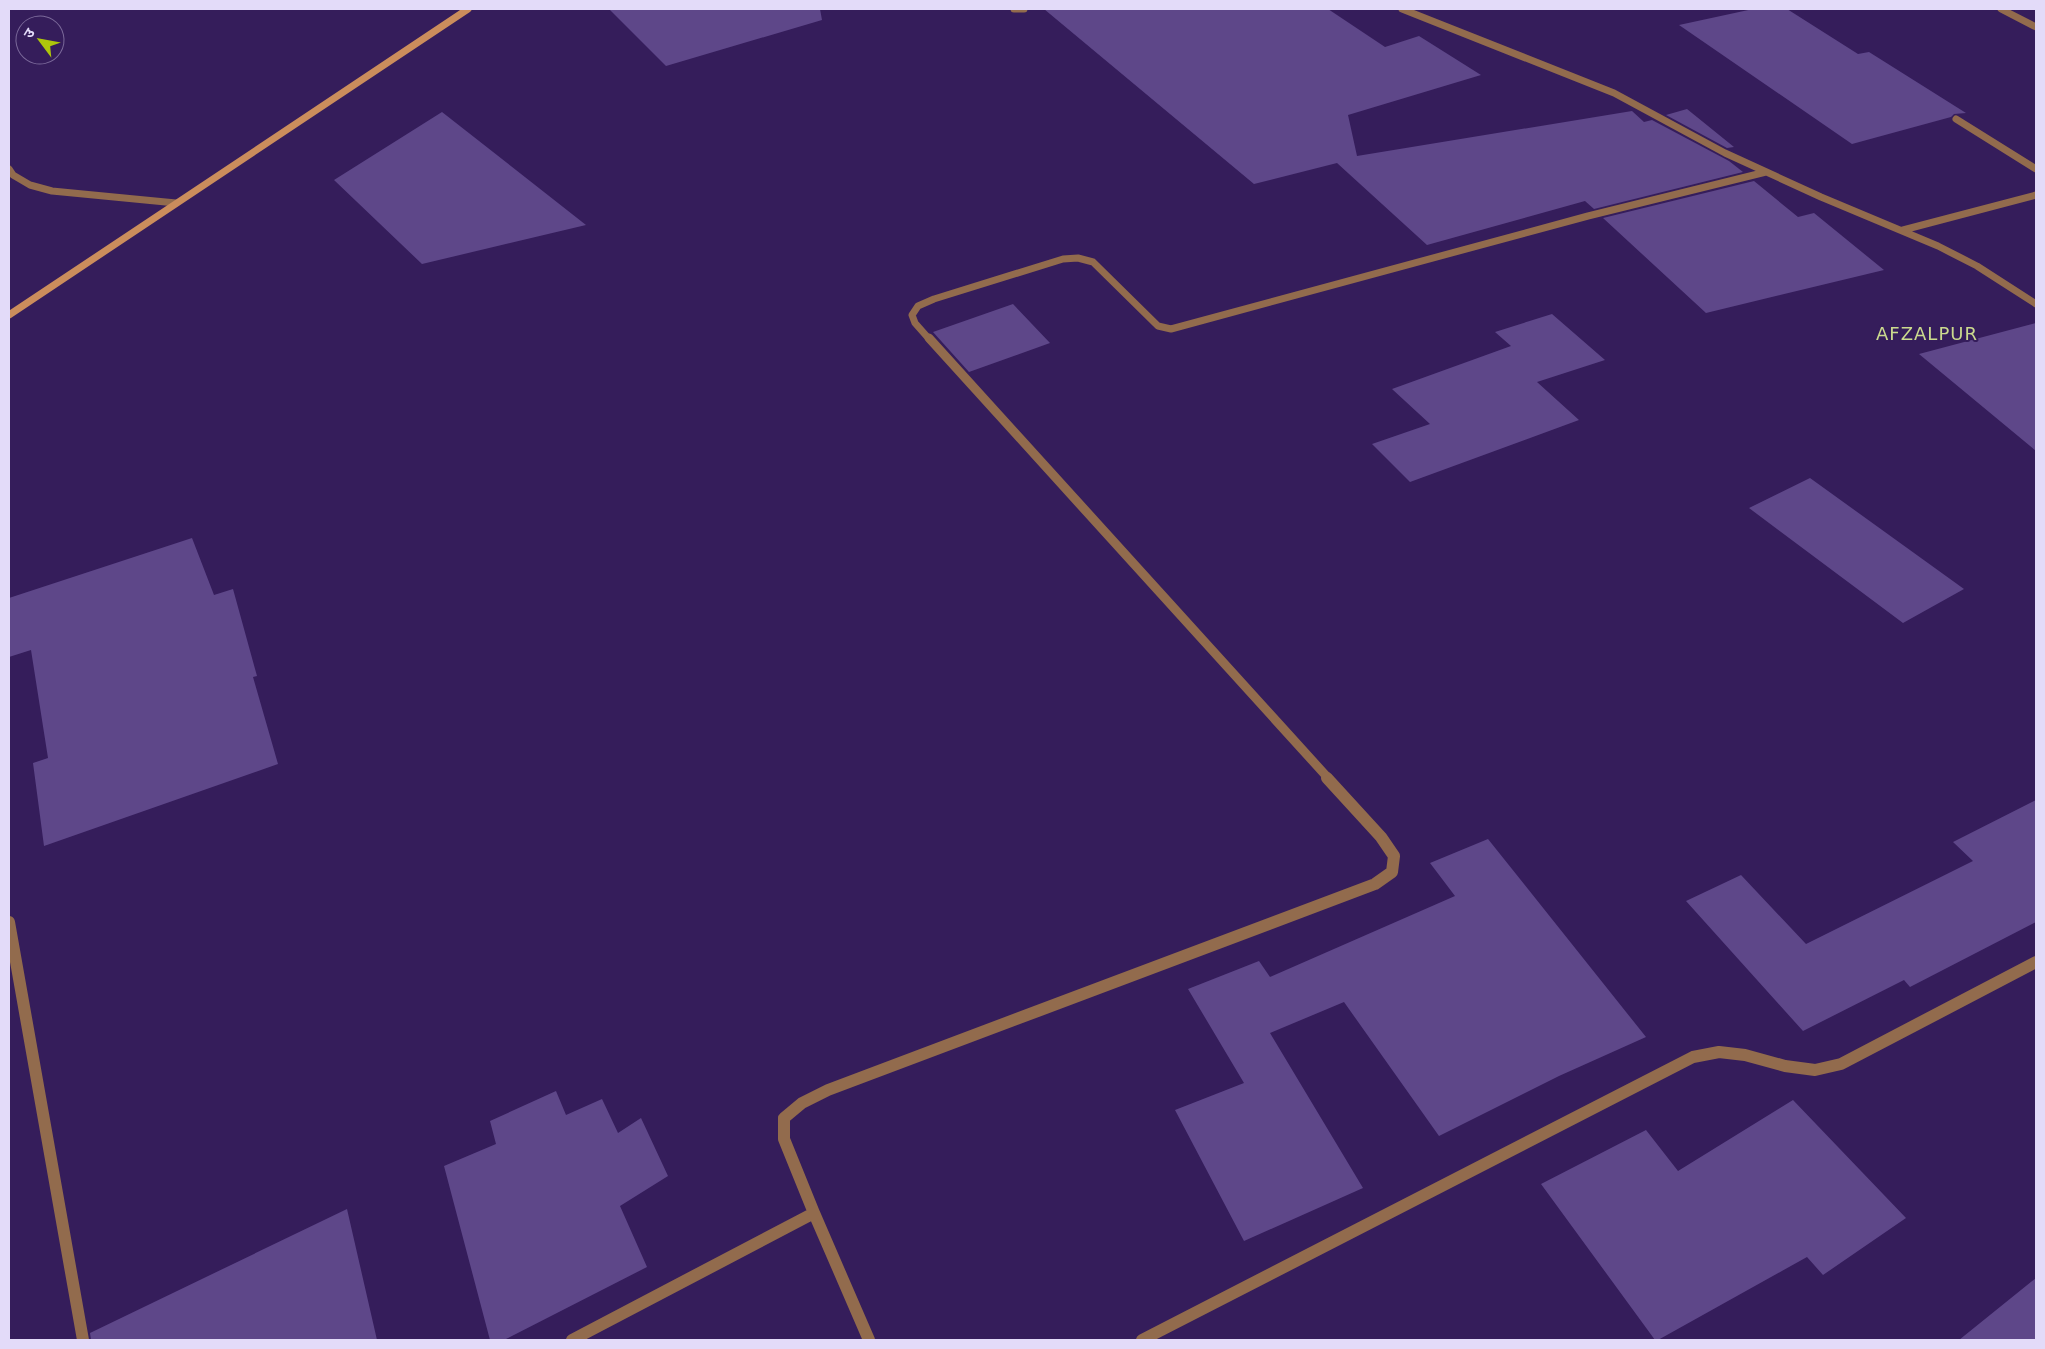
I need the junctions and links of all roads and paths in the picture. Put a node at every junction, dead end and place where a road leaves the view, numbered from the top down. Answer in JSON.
{"nodes":[{"id":1,"x":468,"y":9,"type":"edge"},
{"id":2,"x":1014,"y":9,"type":"edge"},
{"id":3,"x":1024,"y":9,"type":"edge"},
{"id":4,"x":1402,"y":9,"type":"edge"},
{"id":5,"x":2001,"y":9,"type":"edge"},
{"id":6,"x":2036,"y":27,"type":"edge"},
{"id":7,"x":1956,"y":119,"type":"dead end"},
{"id":8,"x":9,"y":169,"type":"edge"},
{"id":9,"x":2036,"y":169,"type":"edge"},
{"id":10,"x":1766,"y":172,"type":"junction"},
{"id":11,"x":2036,"y":195,"type":"edge"},
{"id":12,"x":176,"y":203,"type":"junction"},
{"id":13,"x":1903,"y":230,"type":"junction"},
{"id":14,"x":2036,"y":304,"type":"edge"},
{"id":15,"x":9,"y":315,"type":"edge"},
{"id":16,"x":9,"y":922,"type":"edge"},
{"id":17,"x":2036,"y":962,"type":"edge"},
{"id":18,"x":814,"y":1213,"type":"junction"},
{"id":19,"x":83,"y":1340,"type":"edge"},
{"id":20,"x":572,"y":1340,"type":"edge"},
{"id":21,"x":869,"y":1340,"type":"edge"},
{"id":22,"x":1142,"y":1340,"type":"edge"}],
"edges":[{"from":1,"to":12,"type":"street"},
{"from":2,"to":3,"type":"street"},
{"from":4,"to":10,"type":"street"},
{"from":5,"to":6,"type":"street"},
{"from":7,"to":9,"type":"street"},
{"from":8,"to":12,"type":"street"},
{"from":10,"to":13,"type":"street"},
{"from":10,"to":18,"type":"street"},
{"from":11,"to":13,"type":"street"},
{"from":12,"to":15,"type":"street"},
{"from":13,"to":14,"type":"street"},
{"from":16,"to":19,"type":"street"},
{"from":17,"to":22,"type":"street"},
{"from":18,"to":20,"type":"street"},
{"from":18,"to":21,"type":"street"}]}
